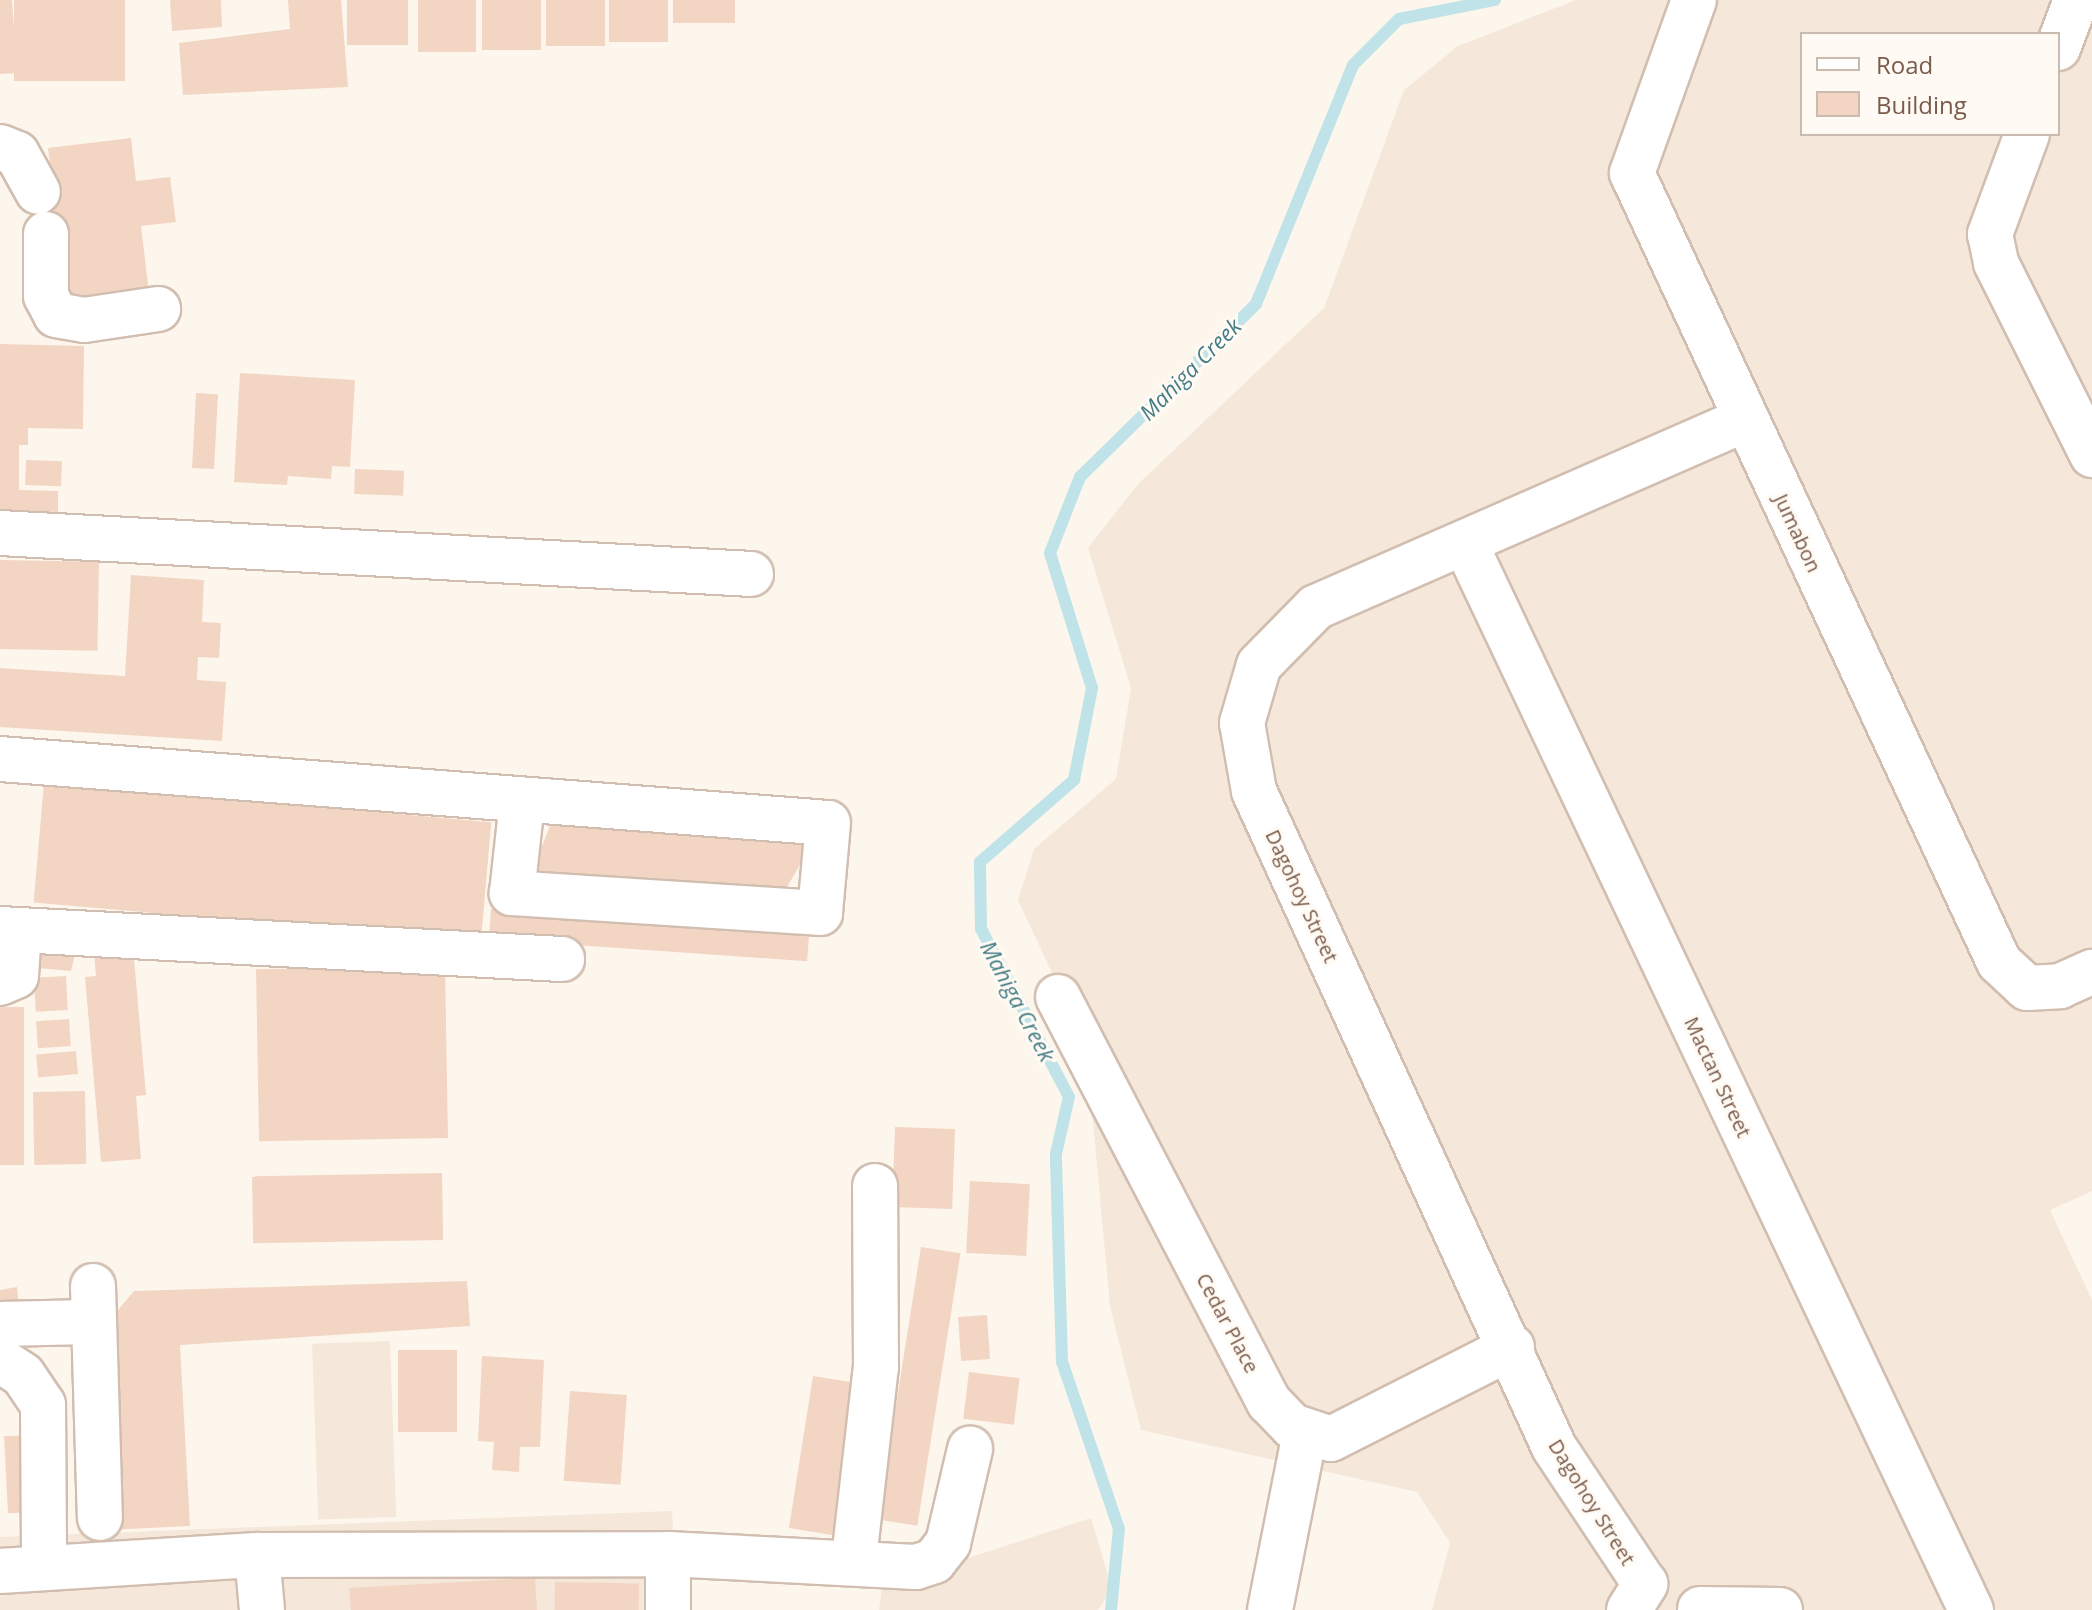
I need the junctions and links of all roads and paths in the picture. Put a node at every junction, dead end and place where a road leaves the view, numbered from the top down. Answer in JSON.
{"nodes":[{"id":1,"x":1694,"y":0,"type":"edge"},
{"id":2,"x":2076,"y":0,"type":"edge"},
{"id":3,"x":2060,"y":43,"type":"edge"},
{"id":4,"x":2026,"y":136,"type":"edge"},
{"id":5,"x":0,"y":147,"type":"edge"},
{"id":6,"x":38,"y":192,"type":"dead end"},
{"id":7,"x":46,"y":234,"type":"dead end"},
{"id":8,"x":158,"y":309,"type":"dead end"},
{"id":9,"x":1745,"y":420,"type":"junction"},
{"id":10,"x":2092,"y":455,"type":"edge"},
{"id":11,"x":0,"y":533,"type":"edge"},
{"id":12,"x":1465,"y":543,"type":"junction"},
{"id":13,"x":751,"y":574,"type":"dead end"},
{"id":14,"x":0,"y":759,"type":"edge"},
{"id":15,"x":522,"y":803,"type":"junction"},
{"id":16,"x":10,"y":930,"type":"edge"},
{"id":17,"x":562,"y":959,"type":"dead end"},
{"id":18,"x":2092,"y":972,"type":"edge"},
{"id":19,"x":0,"y":983,"type":"edge"},
{"id":20,"x":1058,"y":997,"type":"dead end"},
{"id":21,"x":875,"y":1186,"type":"dead end"},
{"id":22,"x":0,"y":1324,"type":"edge"},
{"id":23,"x":1512,"y":1347,"type":"junction"},
{"id":24,"x":0,"y":1360,"type":"edge"},
{"id":25,"x":1305,"y":1434,"type":"junction"},
{"id":26,"x":970,"y":1449,"type":"dead end"},
{"id":27,"x":100,"y":1518,"type":"dead end"},
{"id":28,"x":668,"y":1554,"type":"junction"},
{"id":29,"x":257,"y":1555,"type":"junction"},
{"id":30,"x":854,"y":1559,"type":"junction"},
{"id":31,"x":44,"y":1568,"type":"junction"},
{"id":32,"x":0,"y":1571,"type":"edge"},
{"id":33,"x":1631,"y":1608,"type":"edge"},
{"id":34,"x":1700,"y":1609,"type":"edge"},
{"id":35,"x":262,"y":1610,"type":"edge"},
{"id":36,"x":668,"y":1610,"type":"edge"},
{"id":37,"x":1270,"y":1610,"type":"edge"},
{"id":38,"x":1780,"y":1610,"type":"edge"},
{"id":39,"x":1971,"y":1610,"type":"edge"}],
"edges":[{"from":1,"to":9,"type":"street","name":"Jumabon"},
{"from":2,"to":3,"type":"street"},
{"from":4,"to":10,"type":"street"},
{"from":5,"to":6,"type":"street"},
{"from":7,"to":8,"type":"street"},
{"from":9,"to":12,"type":"street","name":"Dagohoy Street"},
{"from":9,"to":18,"type":"street","name":"Jumabon"},
{"from":11,"to":13,"type":"street"},
{"from":12,"to":23,"type":"street","name":"Dagohoy Street"},
{"from":12,"to":39,"type":"street","name":"Mactan Street"},
{"from":14,"to":15,"type":"street"},
{"from":15,"to":15,"type":"street"},
{"from":16,"to":17,"type":"street"},
{"from":16,"to":19,"type":"street"},
{"from":20,"to":25,"type":"street","name":"Cedar Place"},
{"from":21,"to":30,"type":"street"},
{"from":22,"to":27,"type":"street"},
{"from":23,"to":25,"type":"street"},
{"from":23,"to":33,"type":"street","name":"Dagohoy Street"},
{"from":24,"to":31,"type":"street"},
{"from":25,"to":37,"type":"street"},
{"from":26,"to":30,"type":"street"},
{"from":28,"to":29,"type":"street"},
{"from":28,"to":30,"type":"street"},
{"from":28,"to":36,"type":"street"},
{"from":29,"to":31,"type":"street"},
{"from":29,"to":35,"type":"street"},
{"from":31,"to":32,"type":"street"},
{"from":34,"to":38,"type":"street"}]}
